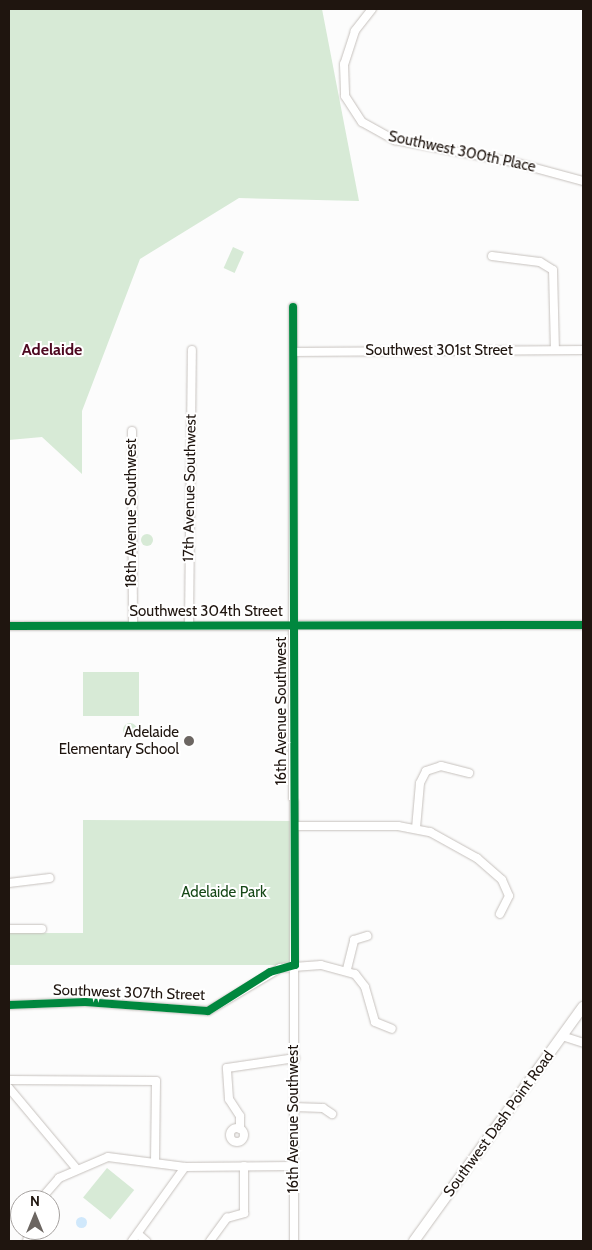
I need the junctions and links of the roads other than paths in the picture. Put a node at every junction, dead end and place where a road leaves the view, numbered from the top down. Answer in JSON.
{"nodes":[{"id":1,"x":372,"y":9,"type":"edge"},
{"id":2,"x":583,"y":181,"type":"edge"},
{"id":3,"x":492,"y":256,"type":"dead end"},
{"id":4,"x":293,"y":307,"type":"dead end"},
{"id":5,"x":192,"y":350,"type":"dead end"},
{"id":6,"x":555,"y":350,"type":"junction"},
{"id":7,"x":583,"y":350,"type":"edge"},
{"id":8,"x":295,"y":352,"type":"junction"},
{"id":9,"x":132,"y":431,"type":"dead end"},
{"id":10,"x":296,"y":625,"type":"junction"},
{"id":11,"x":583,"y":625,"type":"edge"},
{"id":12,"x":9,"y":626,"type":"edge"},
{"id":13,"x":133,"y":626,"type":"junction"},
{"id":14,"x":189,"y":626,"type":"junction"},
{"id":15,"x":469,"y":773,"type":"dead end"},
{"id":16,"x":296,"y":826,"type":"junction"},
{"id":17,"x":416,"y":828,"type":"junction"},
{"id":18,"x":50,"y":878,"type":"dead end"},
{"id":19,"x":9,"y":883,"type":"edge"},
{"id":20,"x":500,"y":914,"type":"dead end"},
{"id":21,"x":9,"y":929,"type":"edge"},
{"id":22,"x":42,"y":929,"type":"dead end"},
{"id":23,"x":367,"y":936,"type":"dead end"},
{"id":24,"x":295,"y":965,"type":"junction"},
{"id":25,"x":347,"y":969,"type":"junction"},
{"id":26,"x":9,"y":1005,"type":"edge"},
{"id":27,"x":583,"y":1007,"type":"edge"},
{"id":28,"x":392,"y":1029,"type":"dead end"},
{"id":29,"x":562,"y":1036,"type":"junction"},
{"id":30,"x":583,"y":1043,"type":"edge"},
{"id":31,"x":295,"y":1058,"type":"junction"},
{"id":32,"x":9,"y":1080,"type":"edge"},
{"id":33,"x":9,"y":1088,"type":"edge"},
{"id":34,"x":294,"y":1107,"type":"junction"},
{"id":35,"x":332,"y":1114,"type":"dead end"},
{"id":36,"x":240,"y":1129,"type":"dead end"},
{"id":37,"x":155,"y":1161,"type":"junction"},
{"id":38,"x":244,"y":1166,"type":"junction"},
{"id":39,"x":294,"y":1166,"type":"junction"},
{"id":40,"x":185,"y":1167,"type":"junction"},
{"id":41,"x":76,"y":1168,"type":"junction"},
{"id":42,"x":49,"y":1190,"type":"edge"},
{"id":43,"x":138,"y":1234,"type":"junction"},
{"id":44,"x":132,"y":1241,"type":"edge"},
{"id":45,"x":146,"y":1241,"type":"edge"},
{"id":46,"x":210,"y":1241,"type":"edge"},
{"id":47,"x":294,"y":1241,"type":"edge"},
{"id":48,"x":414,"y":1241,"type":"edge"}],
"edges":[{"from":1,"to":2,"type":"street","name":"Southwest 300th Place"},
{"from":3,"to":6,"type":"street"},
{"from":4,"to":8,"type":"street","name":"16th Avenue Southwest"},
{"from":5,"to":14,"type":"street","name":"17th Avenue Southwest"},
{"from":6,"to":7,"type":"street","name":"Southwest 301st Street"},
{"from":6,"to":8,"type":"street","name":"Southwest 301st Street"},
{"from":8,"to":10,"type":"street","name":"16th Avenue Southwest"},
{"from":9,"to":13,"type":"street","name":"18th Avenue Southwest"},
{"from":10,"to":11,"type":"street","name":"Southwest 304th Street"},
{"from":10,"to":14,"type":"street","name":"Southwest 304th Street"},
{"from":10,"to":16,"type":"street","name":"16th Avenue Southwest"},
{"from":12,"to":13,"type":"street","name":"Southwest 304th Street"},
{"from":13,"to":14,"type":"street","name":"Southwest 304th Street"},
{"from":15,"to":17,"type":"street"},
{"from":16,"to":17,"type":"street"},
{"from":16,"to":24,"type":"street","name":"16th Avenue Southwest"},
{"from":17,"to":20,"type":"street"},
{"from":18,"to":19,"type":"street"},
{"from":21,"to":22,"type":"street"},
{"from":23,"to":25,"type":"street"},
{"from":24,"to":25,"type":"street","name":"Southwest 307th Street"},
{"from":24,"to":26,"type":"street","name":"Southwest 307th Street"},
{"from":24,"to":31,"type":"street","name":"16th Avenue Southwest"},
{"from":25,"to":28,"type":"street"},
{"from":27,"to":29,"type":"main road","name":"Southwest Dash Point Road"},
{"from":29,"to":30,"type":"street"},
{"from":29,"to":48,"type":"main road","name":"Southwest Dash Point Road"},
{"from":31,"to":34,"type":"street","name":"16th Avenue Southwest"},
{"from":31,"to":36,"type":"street"},
{"from":32,"to":37,"type":"street"},
{"from":33,"to":41,"type":"street"},
{"from":34,"to":35,"type":"street"},
{"from":34,"to":39,"type":"street","name":"16th Avenue Southwest"},
{"from":37,"to":40,"type":"street"},
{"from":37,"to":41,"type":"street"},
{"from":38,"to":39,"type":"street"},
{"from":38,"to":40,"type":"street"},
{"from":38,"to":46,"type":"street"},
{"from":39,"to":47,"type":"street","name":"16th Avenue Southwest"},
{"from":40,"to":43,"type":"street"},
{"from":41,"to":42,"type":"street"},
{"from":43,"to":44,"type":"street"},
{"from":43,"to":45,"type":"street"}]}
